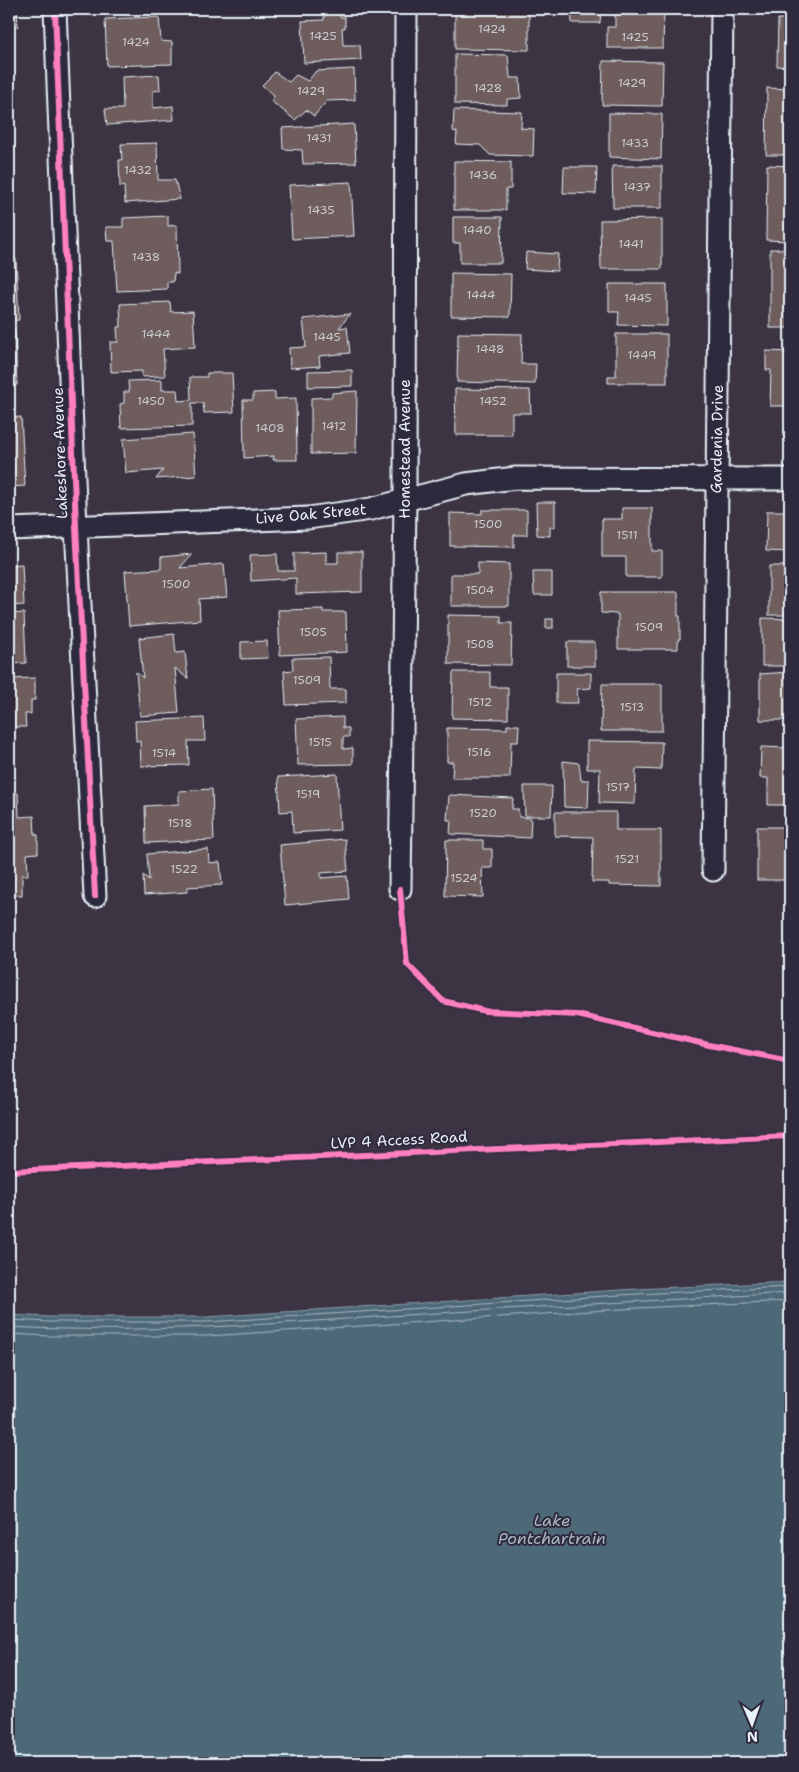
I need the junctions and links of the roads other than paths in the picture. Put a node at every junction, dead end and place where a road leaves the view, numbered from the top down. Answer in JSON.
{"nodes":[{"id":1,"x":56,"y":9,"type":"edge"},
{"id":2,"x":406,"y":9,"type":"edge"},
{"id":3,"x":722,"y":9,"type":"edge"},
{"id":4,"x":716,"y":478,"type":"junction"},
{"id":5,"x":790,"y":479,"type":"edge"},
{"id":6,"x":405,"y":499,"type":"junction"},
{"id":7,"x":76,"y":527,"type":"junction"},
{"id":8,"x":9,"y":530,"type":"edge"},
{"id":9,"x":713,"y":870,"type":"dead end"},
{"id":10,"x":400,"y":889,"type":"dead end"},
{"id":11,"x":95,"y":896,"type":"dead end"}],
"edges":[{"from":1,"to":7,"type":"street","name":"Lakeshore Avenue"},
{"from":2,"to":6,"type":"street","name":"Homestead Avenue"},
{"from":3,"to":4,"type":"street","name":"Gardenia Drive"},
{"from":4,"to":5,"type":"street","name":"Live Oak Street"},
{"from":4,"to":6,"type":"street","name":"Live Oak Street"},
{"from":4,"to":9,"type":"street","name":"Gardenia Drive"},
{"from":6,"to":7,"type":"street","name":"Live Oak Street"},
{"from":6,"to":10,"type":"street","name":"Homestead Avenue"},
{"from":7,"to":8,"type":"street","name":"Live Oak Street"},
{"from":7,"to":11,"type":"street","name":"Lakeshore Avenue"}]}
